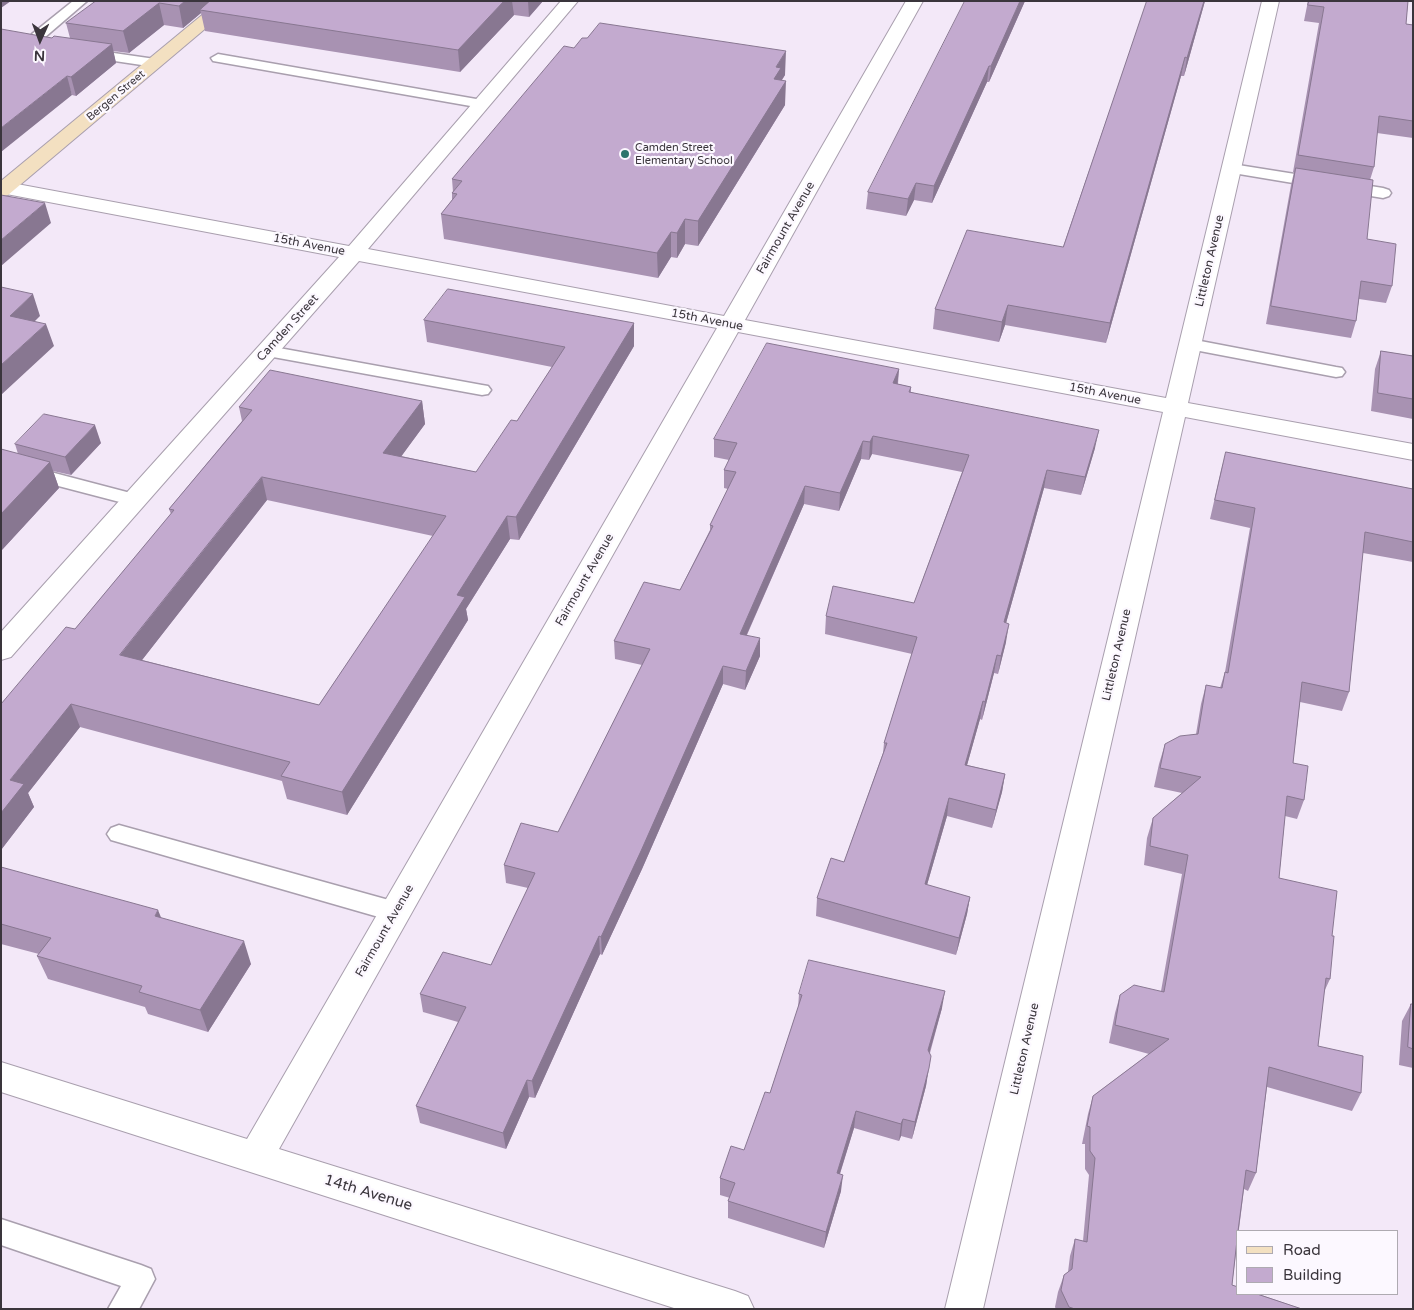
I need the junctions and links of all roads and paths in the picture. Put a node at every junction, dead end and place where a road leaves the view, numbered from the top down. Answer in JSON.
{"nodes":[{"id":1,"x":81,"y":1,"type":"edge"},
{"id":2,"x":230,"y":1,"type":"edge"},
{"id":3,"x":570,"y":1,"type":"edge"},
{"id":4,"x":915,"y":1,"type":"edge"},
{"id":5,"x":1271,"y":1,"type":"edge"},
{"id":6,"x":218,"y":58,"type":"dead end"},
{"id":7,"x":155,"y":63,"type":"junction"},
{"id":8,"x":482,"y":104,"type":"junction"},
{"id":9,"x":1232,"y":169,"type":"junction"},
{"id":10,"x":3,"y":189,"type":"edge"},
{"id":11,"x":1383,"y":193,"type":"dead end"},
{"id":12,"x":354,"y":253,"type":"junction"},
{"id":13,"x":731,"y":324,"type":"junction"},
{"id":14,"x":1190,"y":344,"type":"junction"},
{"id":15,"x":268,"y":351,"type":"junction"},
{"id":16,"x":1336,"y":372,"type":"dead end"},
{"id":17,"x":482,"y":390,"type":"dead end"},
{"id":18,"x":1175,"y":408,"type":"junction"},
{"id":19,"x":1413,"y":452,"type":"edge"},
{"id":20,"x":1,"y":466,"type":"edge"},
{"id":21,"x":135,"y":500,"type":"junction"},
{"id":22,"x":1,"y":650,"type":"edge"},
{"id":23,"x":120,"y":834,"type":"dead end"},
{"id":24,"x":396,"y":912,"type":"junction"},
{"id":25,"x":1,"y":1077,"type":"edge"},
{"id":26,"x":255,"y":1158,"type":"junction"},
{"id":27,"x":1,"y":1232,"type":"edge"},
{"id":28,"x":123,"y":1309,"type":"edge"},
{"id":29,"x":735,"y":1309,"type":"edge"},
{"id":30,"x":964,"y":1309,"type":"edge"}],
"edges":[{"from":1,"to":7,"type":"lane"},
{"from":2,"to":7,"type":"main road","name":"Bergen Street"},
{"from":3,"to":8,"type":"street","name":"Camden Street"},
{"from":4,"to":13,"type":"street","name":"Fairmount Avenue"},
{"from":5,"to":9,"type":"street","name":"Littleton Avenue"},
{"from":6,"to":8,"type":"lane"},
{"from":7,"to":10,"type":"main road","name":"Bergen Street"},
{"from":8,"to":12,"type":"street","name":"Camden Street"},
{"from":9,"to":11,"type":"lane"},
{"from":9,"to":14,"type":"street","name":"Littleton Avenue"},
{"from":10,"to":12,"type":"street","name":"15th Avenue"},
{"from":12,"to":13,"type":"street","name":"15th Avenue"},
{"from":12,"to":15,"type":"street","name":"Camden Street"},
{"from":13,"to":18,"type":"street","name":"15th Avenue"},
{"from":13,"to":24,"type":"street","name":"Fairmount Avenue"},
{"from":14,"to":16,"type":"lane"},
{"from":14,"to":18,"type":"street","name":"Littleton Avenue"},
{"from":15,"to":17,"type":"lane"},
{"from":15,"to":21,"type":"street","name":"Camden Street"},
{"from":18,"to":19,"type":"street","name":"15th Avenue"},
{"from":18,"to":30,"type":"street","name":"Littleton Avenue"},
{"from":20,"to":21,"type":"lane"},
{"from":21,"to":22,"type":"street","name":"Camden Street"},
{"from":23,"to":24,"type":"lane"},
{"from":24,"to":26,"type":"street","name":"Fairmount Avenue"},
{"from":25,"to":26,"type":"street","name":"14th Avenue"},
{"from":26,"to":29,"type":"street","name":"14th Avenue"},
{"from":27,"to":28,"type":"lane"}]}
